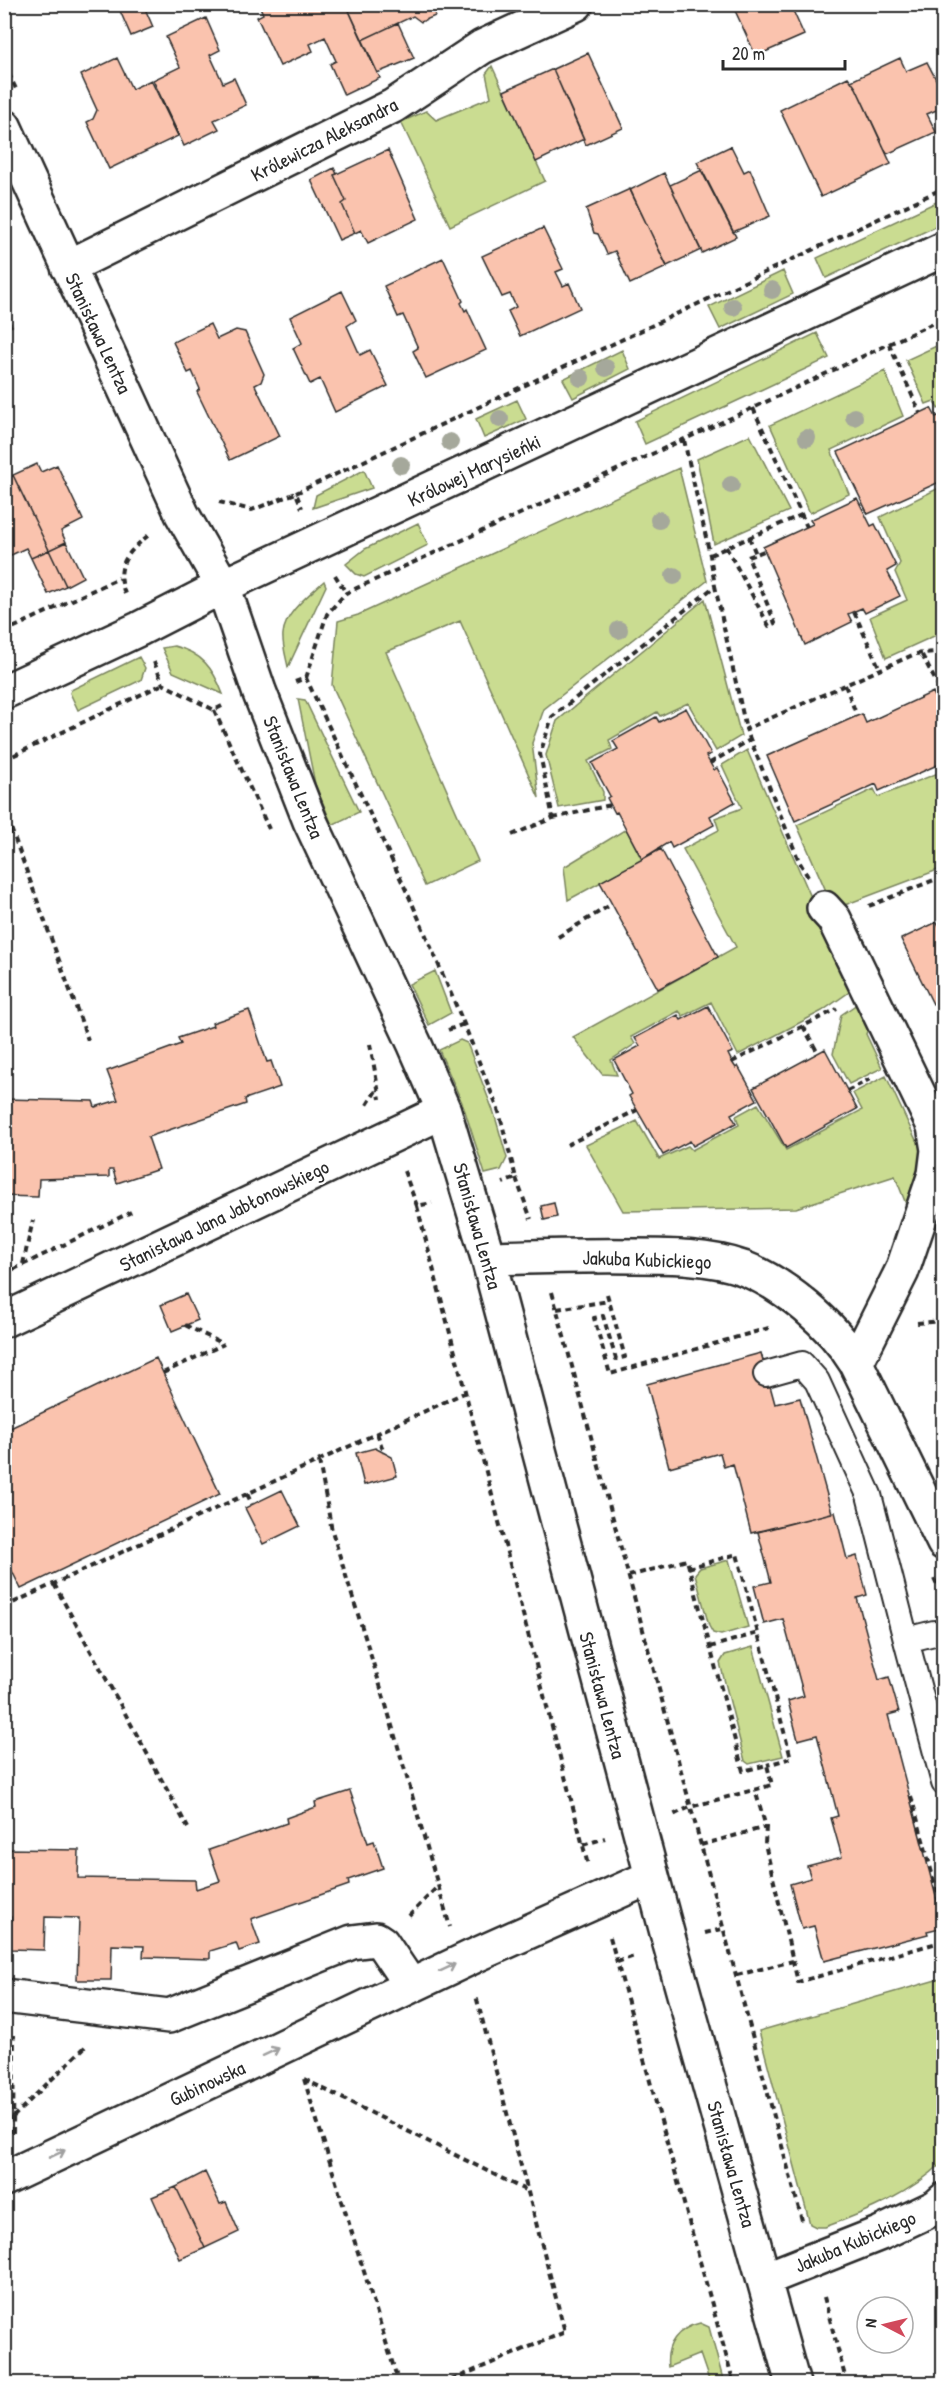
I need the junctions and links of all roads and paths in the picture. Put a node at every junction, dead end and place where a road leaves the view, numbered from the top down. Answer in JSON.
{"nodes":[{"id":1,"x":576,"y":4,"type":"edge"},
{"id":2,"x":4,"y":126,"type":"edge"},
{"id":3,"x":944,"y":188,"type":"edge"},
{"id":4,"x":944,"y":249,"type":"edge"},
{"id":5,"x":68,"y":267,"type":"junction"},
{"id":6,"x":944,"y":318,"type":"edge"},
{"id":7,"x":889,"y":344,"type":"junction"},
{"id":8,"x":753,"y":408,"type":"junction"},
{"id":9,"x":920,"y":413,"type":"dead end"},
{"id":10,"x":684,"y":440,"type":"junction"},
{"id":11,"x":296,"y":493,"type":"junction"},
{"id":12,"x":210,"y":503,"type":"dead end"},
{"id":13,"x":801,"y":514,"type":"junction"},
{"id":14,"x":304,"y":515,"type":"dead end"},
{"id":15,"x":807,"y":527,"type":"dead end"},
{"id":16,"x":155,"y":529,"type":"dead end"},
{"id":17,"x":750,"y":537,"type":"junction"},
{"id":18,"x":726,"y":547,"type":"junction"},
{"id":19,"x":764,"y":551,"type":"dead end"},
{"id":20,"x":756,"y":554,"type":"junction"},
{"id":21,"x":710,"y":555,"type":"junction"},
{"id":22,"x":334,"y":572,"type":"dead end"},
{"id":23,"x":119,"y":578,"type":"junction"},
{"id":24,"x":223,"y":586,"type":"junction"},
{"id":25,"x":716,"y":586,"type":"junction"},
{"id":26,"x":346,"y":593,"type":"junction"},
{"id":27,"x":128,"y":603,"type":"dead end"},
{"id":28,"x":854,"y":612,"type":"dead end"},
{"id":29,"x":4,"y":632,"type":"edge"},
{"id":30,"x":944,"y":651,"type":"edge"},
{"id":31,"x":922,"y":655,"type":"junction"},
{"id":32,"x":153,"y":658,"type":"dead end"},
{"id":33,"x":880,"y":669,"type":"junction"},
{"id":34,"x":306,"y":678,"type":"junction"},
{"id":35,"x":292,"y":683,"type":"dead end"},
{"id":36,"x":164,"y":684,"type":"junction"},
{"id":37,"x":845,"y":685,"type":"junction"},
{"id":38,"x":4,"y":692,"type":"edge"},
{"id":39,"x":944,"y":697,"type":"edge"},
{"id":40,"x":227,"y":704,"type":"dead end"},
{"id":41,"x":213,"y":710,"type":"junction"},
{"id":42,"x":857,"y":716,"type":"dead end"},
{"id":43,"x":746,"y":729,"type":"junction"},
{"id":44,"x":750,"y":740,"type":"junction"},
{"id":45,"x":4,"y":760,"type":"edge"},
{"id":46,"x":710,"y":763,"type":"dead end"},
{"id":47,"x":611,"y":805,"type":"dead end"},
{"id":48,"x":4,"y":809,"type":"edge"},
{"id":49,"x":553,"y":818,"type":"junction"},
{"id":50,"x":512,"y":835,"type":"dead end"},
{"id":51,"x":274,"y":839,"type":"dead end"},
{"id":52,"x":944,"y":876,"type":"edge"},
{"id":53,"x":898,"y":894,"type":"dead end"},
{"id":54,"x":612,"y":904,"type":"dead end"},
{"id":55,"x":824,"y":908,"type":"joint"},
{"id":56,"x":558,"y":937,"type":"dead end"},
{"id":57,"x":868,"y":991,"type":"junction"},
{"id":58,"x":803,"y":1026,"type":"junction"},
{"id":59,"x":365,"y":1034,"type":"dead end"},
{"id":60,"x":88,"y":1040,"type":"dead end"},
{"id":61,"x":818,"y":1053,"type":"dead end"},
{"id":62,"x":732,"y":1062,"type":"dead end"},
{"id":63,"x":382,"y":1108,"type":"dead end"},
{"id":64,"x":637,"y":1110,"type":"dead end"},
{"id":65,"x":444,"y":1111,"type":"junction"},
{"id":66,"x":567,"y":1145,"type":"dead end"},
{"id":67,"x":403,"y":1170,"type":"dead end"},
{"id":68,"x":499,"y":1184,"type":"dead end"},
{"id":69,"x":440,"y":1201,"type":"dead end"},
{"id":70,"x":417,"y":1206,"type":"junction"},
{"id":71,"x":131,"y":1212,"type":"dead end"},
{"id":72,"x":33,"y":1220,"type":"dead end"},
{"id":73,"x":544,"y":1257,"type":"junction"},
{"id":74,"x":488,"y":1258,"type":"junction"},
{"id":75,"x":23,"y":1264,"type":"junction"},
{"id":76,"x":4,"y":1274,"type":"edge"},
{"id":77,"x":557,"y":1309,"type":"junction"},
{"id":78,"x":4,"y":1320,"type":"edge"},
{"id":79,"x":185,"y":1325,"type":"dead end"},
{"id":80,"x":748,"y":1335,"type":"dead end"},
{"id":81,"x":856,"y":1363,"type":"junction"},
{"id":82,"x":163,"y":1373,"type":"dead end"},
{"id":83,"x":766,"y":1374,"type":"dead end"},
{"id":84,"x":466,"y":1392,"type":"junction"},
{"id":85,"x":377,"y":1433,"type":"junction"},
{"id":86,"x":384,"y":1453,"type":"dead end"},
{"id":87,"x":319,"y":1461,"type":"junction"},
{"id":88,"x":247,"y":1494,"type":"junction"},
{"id":89,"x":252,"y":1504,"type":"dead end"},
{"id":90,"x":944,"y":1543,"type":"edge"},
{"id":91,"x":688,"y":1568,"type":"junction"},
{"id":92,"x":629,"y":1576,"type":"junction"},
{"id":93,"x":54,"y":1584,"type":"junction"},
{"id":94,"x":4,"y":1607,"type":"edge"},
{"id":95,"x":758,"y":1633,"type":"junction"},
{"id":96,"x":934,"y":1633,"type":"dead end"},
{"id":97,"x":906,"y":1640,"type":"junction"},
{"id":98,"x":710,"y":1647,"type":"junction"},
{"id":99,"x":767,"y":1764,"type":"junction"},
{"id":100,"x":944,"y":1783,"type":"edge"},
{"id":101,"x":755,"y":1790,"type":"junction"},
{"id":102,"x":910,"y":1793,"type":"dead end"},
{"id":103,"x":690,"y":1807,"type":"junction"},
{"id":104,"x":766,"y":1827,"type":"junction"},
{"id":105,"x":188,"y":1828,"type":"dead end"},
{"id":106,"x":701,"y":1845,"type":"junction"},
{"id":107,"x":588,"y":1866,"type":"dead end"},
{"id":108,"x":651,"y":1877,"type":"junction"},
{"id":109,"x":944,"y":1917,"type":"edge"},
{"id":110,"x":609,"y":1934,"type":"dead end"},
{"id":111,"x":944,"y":1941,"type":"edge"},
{"id":112,"x":793,"y":1961,"type":"junction"},
{"id":113,"x":474,"y":1971,"type":"junction"},
{"id":114,"x":737,"y":1975,"type":"junction"},
{"id":115,"x":411,"y":1986,"type":"junction"},
{"id":116,"x":10,"y":1996,"type":"edge"},
{"id":117,"x":123,"y":2010,"type":"junction"},
{"id":118,"x":301,"y":2069,"type":"dead end"},
{"id":119,"x":304,"y":2079,"type":"junction"},
{"id":120,"x":775,"y":2093,"type":"dead end"},
{"id":121,"x":769,"y":2094,"type":"junction"},
{"id":122,"x":13,"y":2117,"type":"junction"},
{"id":123,"x":13,"y":2138,"type":"dead end"},
{"id":124,"x":4,"y":2180,"type":"edge"},
{"id":125,"x":528,"y":2192,"type":"junction"},
{"id":126,"x":944,"y":2200,"type":"edge"},
{"id":127,"x":812,"y":2259,"type":"junction"},
{"id":128,"x":765,"y":2279,"type":"junction"},
{"id":129,"x":399,"y":2384,"type":"edge"},
{"id":130,"x":442,"y":2384,"type":"edge"},
{"id":131,"x":734,"y":2384,"type":"edge"},
{"id":132,"x":793,"y":2384,"type":"edge"},
{"id":133,"x":847,"y":2384,"type":"edge"}],
"edges":[{"from":1,"to":5,"type":"street","name":"Królewicza Aleksandra"},
{"from":2,"to":5,"type":"street","name":"Stanisława Lentza"},
{"from":3,"to":11,"type":"path"},
{"from":4,"to":24,"type":"street","name":"Królowej Marysieńki"},
{"from":5,"to":24,"type":"street","name":"Stanisława Lentza"},
{"from":6,"to":7,"type":"path"},
{"from":7,"to":8,"type":"path"},
{"from":7,"to":9,"type":"path"},
{"from":8,"to":10,"type":"path"},
{"from":8,"to":13,"type":"path"},
{"from":10,"to":21,"type":"path"},
{"from":10,"to":26,"type":"path"},
{"from":11,"to":12,"type":"path"},
{"from":11,"to":14,"type":"path"},
{"from":13,"to":15,"type":"path"},
{"from":13,"to":17,"type":"path"},
{"from":16,"to":23,"type":"path"},
{"from":17,"to":18,"type":"path"},
{"from":17,"to":20,"type":"path"},
{"from":18,"to":20,"type":"path"},
{"from":18,"to":21,"type":"path"},
{"from":19,"to":20,"type":"path"},
{"from":21,"to":25,"type":"path"},
{"from":22,"to":26,"type":"path"},
{"from":23,"to":27,"type":"path"},
{"from":23,"to":29,"type":"path"},
{"from":24,"to":38,"type":"street","name":"Królowej Marysieńki"},
{"from":24,"to":65,"type":"street","name":"Stanisława Lentza"},
{"from":25,"to":43,"type":"path"},
{"from":25,"to":49,"type":"path"},
{"from":26,"to":34,"type":"path"},
{"from":28,"to":33,"type":"path"},
{"from":30,"to":31,"type":"path"},
{"from":31,"to":33,"type":"path"},
{"from":31,"to":39,"type":"path"},
{"from":32,"to":36,"type":"path"},
{"from":33,"to":37,"type":"path"},
{"from":34,"to":35,"type":"path"},
{"from":34,"to":68,"type":"path"},
{"from":36,"to":41,"type":"path"},
{"from":36,"to":45,"type":"path"},
{"from":37,"to":42,"type":"path"},
{"from":37,"to":43,"type":"path"},
{"from":40,"to":41,"type":"path"},
{"from":41,"to":51,"type":"path"},
{"from":43,"to":44,"type":"path"},
{"from":44,"to":46,"type":"path"},
{"from":44,"to":55,"type":"path"},
{"from":47,"to":49,"type":"path"},
{"from":48,"to":60,"type":"path"},
{"from":49,"to":50,"type":"path"},
{"from":52,"to":53,"type":"path"},
{"from":54,"to":56,"type":"path"},
{"from":55,"to":57,"type":"street"},
{"from":57,"to":58,"type":"path"},
{"from":57,"to":81,"type":"street"},
{"from":58,"to":61,"type":"path"},
{"from":58,"to":62,"type":"path"},
{"from":59,"to":63,"type":"path"},
{"from":64,"to":66,"type":"path"},
{"from":65,"to":74,"type":"street","name":"Stanisława Lentza"},
{"from":65,"to":78,"type":"street","name":"Stanisława Jana Jabłonowskiego"},
{"from":67,"to":70,"type":"path"},
{"from":69,"to":70,"type":"path"},
{"from":70,"to":84,"type":"path"},
{"from":71,"to":75,"type":"path"},
{"from":72,"to":75,"type":"path"},
{"from":73,"to":74,"type":"street","name":"Jakuba Kubickiego"},
{"from":73,"to":77,"type":"path"},
{"from":73,"to":81,"type":"street","name":"Jakuba Kubickiego"},
{"from":74,"to":108,"type":"street","name":"Stanisława Lentza"},
{"from":75,"to":76,"type":"path"},
{"from":77,"to":80,"type":"path"},
{"from":77,"to":92,"type":"path"},
{"from":79,"to":82,"type":"path"},
{"from":81,"to":90,"type":"street","name":"Jakuba Kubickiego"},
{"from":83,"to":97,"type":"lane"},
{"from":84,"to":85,"type":"path"},
{"from":84,"to":107,"type":"path"},
{"from":85,"to":86,"type":"path"},
{"from":85,"to":87,"type":"path"},
{"from":87,"to":88,"type":"path"},
{"from":87,"to":113,"type":"path"},
{"from":88,"to":89,"type":"path"},
{"from":88,"to":93,"type":"path"},
{"from":91,"to":92,"type":"path"},
{"from":91,"to":95,"type":"path"},
{"from":91,"to":98,"type":"path"},
{"from":92,"to":103,"type":"path"},
{"from":93,"to":94,"type":"path"},
{"from":93,"to":105,"type":"path"},
{"from":95,"to":98,"type":"path"},
{"from":95,"to":99,"type":"path"},
{"from":96,"to":97,"type":"lane"},
{"from":97,"to":100,"type":"lane"},
{"from":98,"to":99,"type":"path"},
{"from":99,"to":101,"type":"path"},
{"from":101,"to":103,"type":"path"},
{"from":101,"to":104,"type":"path"},
{"from":102,"to":109,"type":"path"},
{"from":103,"to":106,"type":"path"},
{"from":104,"to":106,"type":"path"},
{"from":104,"to":112,"type":"path"},
{"from":106,"to":114,"type":"path"},
{"from":108,"to":113,"type":"street","name":"Gubinowska"},
{"from":108,"to":128,"type":"street","name":"Stanisława Lentza"},
{"from":110,"to":131,"type":"path"},
{"from":111,"to":112,"type":"path"},
{"from":112,"to":114,"type":"path"},
{"from":115,"to":113,"type":"street","name":"Gubinowska","one_way":true},
{"from":113,"to":125,"type":"path"},
{"from":114,"to":121,"type":"path"},
{"from":115,"to":117,"type":"street"},
{"from":124,"to":115,"type":"street","name":"Gubinowska","one_way":true},
{"from":116,"to":117,"type":"street"},
{"from":116,"to":122,"type":"path"},
{"from":117,"to":122,"type":"path"},
{"from":118,"to":119,"type":"path"},
{"from":119,"to":125,"type":"path"},
{"from":119,"to":129,"type":"path"},
{"from":120,"to":121,"type":"path"},
{"from":121,"to":127,"type":"path"},
{"from":122,"to":123,"type":"path"},
{"from":125,"to":130,"type":"path"},
{"from":126,"to":127,"type":"street","name":"Jakuba Kubickiego"},
{"from":127,"to":128,"type":"street","name":"Jakuba Kubickiego"},
{"from":127,"to":133,"type":"path"},
{"from":128,"to":132,"type":"street","name":"Stanisława Lentza"}]}
